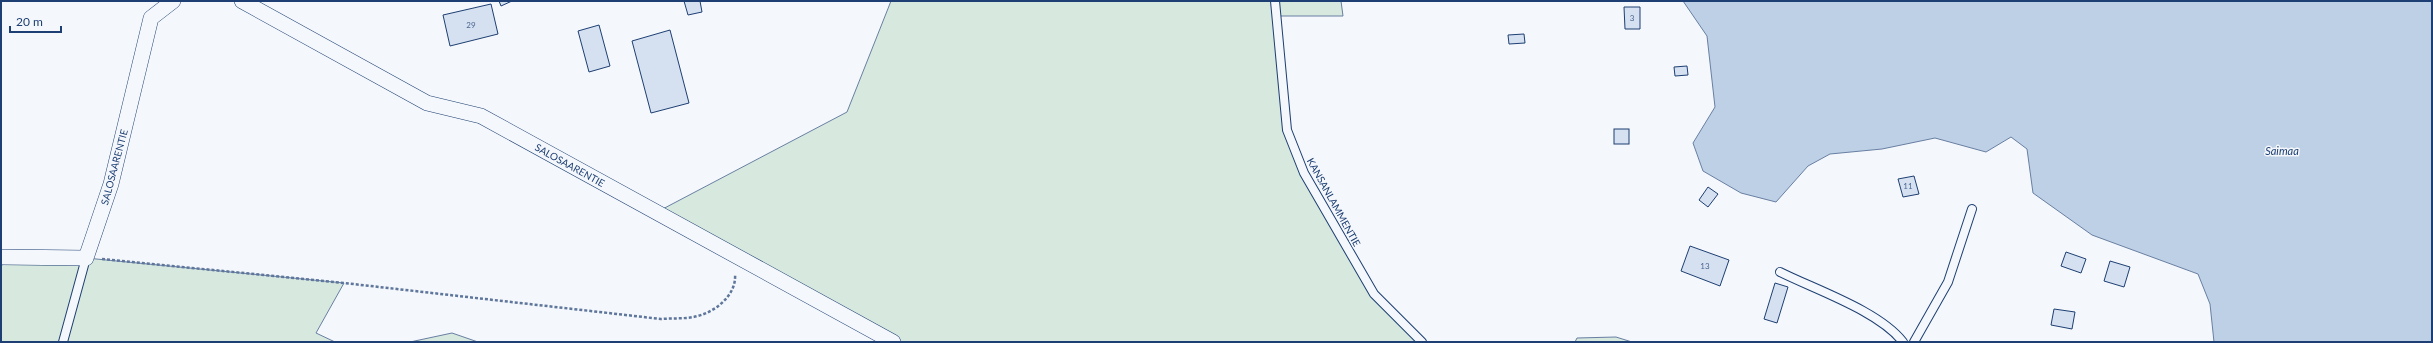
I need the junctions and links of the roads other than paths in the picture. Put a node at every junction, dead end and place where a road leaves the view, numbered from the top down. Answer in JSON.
{"nodes":[{"id":1,"x":172,"y":1,"type":"edge"},
{"id":2,"x":242,"y":1,"type":"edge"},
{"id":3,"x":1275,"y":1,"type":"edge"},
{"id":4,"x":1972,"y":209,"type":"dead end"},
{"id":5,"x":86,"y":258,"type":"junction"},
{"id":6,"x":3,"y":261,"type":"edge"},
{"id":7,"x":1780,"y":272,"type":"dead end"},
{"id":8,"x":63,"y":342,"type":"edge"},
{"id":9,"x":893,"y":342,"type":"edge"},
{"id":10,"x":1422,"y":342,"type":"edge"},
{"id":11,"x":1903,"y":342,"type":"edge"},
{"id":12,"x":1914,"y":342,"type":"edge"}],
"edges":[{"from":1,"to":5,"type":"street","name":"SALOSAARENTIE"},
{"from":2,"to":9,"type":"street","name":"SALOSAARENTIE"},
{"from":3,"to":10,"type":"lane","name":"KANSANLAMMENTIE"},
{"from":4,"to":12,"type":"lane"},
{"from":5,"to":6,"type":"street"},
{"from":5,"to":8,"type":"lane"},
{"from":7,"to":11,"type":"lane"}]}
